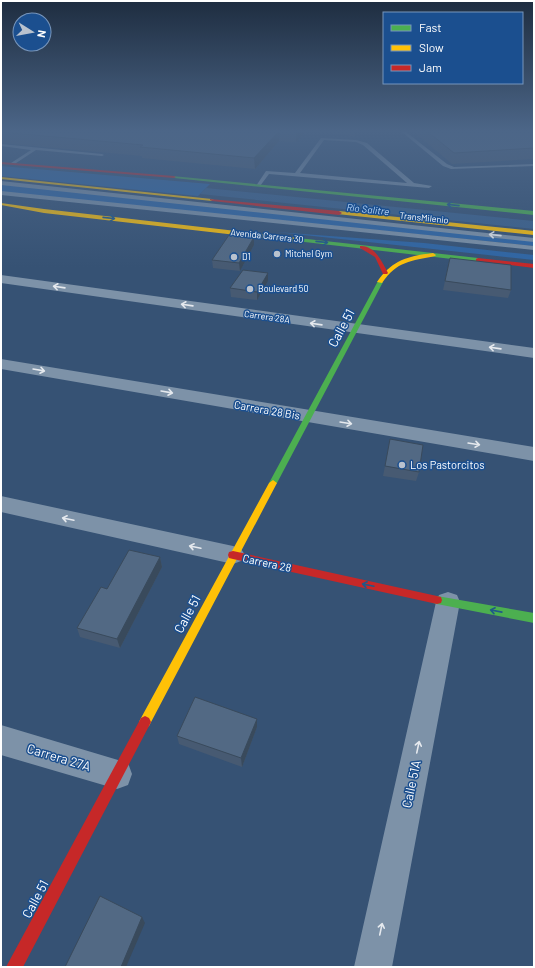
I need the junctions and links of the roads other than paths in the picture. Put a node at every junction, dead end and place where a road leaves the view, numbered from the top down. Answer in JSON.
{"nodes":[{"id":1,"x":175,"y":177,"type":"edge"},
{"id":2,"x":264,"y":177,"type":"edge"},
{"id":3,"x":333,"y":177,"type":"edge"},
{"id":4,"x":404,"y":177,"type":"edge"},
{"id":5,"x":1,"y":178,"type":"edge"},
{"id":6,"x":1,"y":183,"type":"edge"},
{"id":7,"x":412,"y":184,"type":"junction"},
{"id":8,"x":258,"y":185,"type":"junction"},
{"id":9,"x":429,"y":186,"type":"dead end"},
{"id":10,"x":1,"y":193,"type":"edge"},
{"id":11,"x":1,"y":203,"type":"edge"},
{"id":12,"x":534,"y":213,"type":"edge"},
{"id":13,"x":534,"y":233,"type":"edge"},
{"id":14,"x":534,"y":240,"type":"edge"},
{"id":15,"x":362,"y":247,"type":"junction"},
{"id":16,"x":534,"y":248,"type":"edge"},
{"id":17,"x":534,"y":251,"type":"edge"},
{"id":18,"x":433,"y":255,"type":"junction"},
{"id":19,"x":534,"y":266,"type":"edge"},
{"id":20,"x":385,"y":273,"type":"junction"},
{"id":21,"x":1,"y":279,"type":"edge"},
{"id":22,"x":355,"y":329,"type":"junction"},
{"id":23,"x":534,"y":353,"type":"edge"},
{"id":24,"x":1,"y":364,"type":"edge"},
{"id":25,"x":308,"y":417,"type":"junction"},
{"id":26,"x":534,"y":454,"type":"edge"},
{"id":27,"x":1,"y":504,"type":"edge"},
{"id":28,"x":233,"y":555,"type":"junction"},
{"id":29,"x":448,"y":602,"type":"junction"},
{"id":30,"x":534,"y":618,"type":"edge"},
{"id":31,"x":1,"y":740,"type":"edge"},
{"id":32,"x":116,"y":774,"type":"junction"},
{"id":33,"x":14,"y":967,"type":"edge"},
{"id":34,"x":373,"y":967,"type":"edge"}],
"edges":[{"from":1,"to":8,"type":"main road"},
{"from":2,"to":8,"type":"lane"},
{"from":3,"to":7,"type":"lane"},
{"from":4,"to":7,"type":"lane"},
{"from":5,"to":13,"type":"main road"},
{"from":14,"to":6,"type":"lane","name":"TransMilenio","one_way":true},
{"from":7,"to":9,"type":"lane"},
{"from":12,"to":8,"type":"main road","one_way":true},
{"from":10,"to":16,"type":"lane","name":"TransMilenio"},
{"from":11,"to":15,"type":"main road","name":"Avenida Carrera 30","one_way":true},
{"from":11,"to":17,"type":"main road","name":"Avenida Carrera 30"},
{"from":15,"to":18,"type":"main road","name":"Avenida Carrera 30"},
{"from":15,"to":20,"type":"main road"},
{"from":18,"to":19,"type":"main road","name":"Avenida Carrera 30"},
{"from":18,"to":20,"type":"main road","name":"Calle 51"},
{"from":20,"to":22,"type":"main road","name":"Calle 51"},
{"from":22,"to":21,"type":"street","name":"Carrera 28A","one_way":true},
{"from":23,"to":22,"type":"street","name":"Carrera 28A","one_way":true},
{"from":22,"to":25,"type":"main road","name":"Calle 51"},
{"from":24,"to":25,"type":"street","name":"Carrera 28 Bis","one_way":true},
{"from":25,"to":26,"type":"street","name":"Carrera 28 Bis","one_way":true},
{"from":25,"to":28,"type":"main road","name":"Calle 51"},
{"from":28,"to":27,"type":"street","name":"Carrera 28","one_way":true},
{"from":29,"to":28,"type":"main road","name":"Carrera 28","one_way":true},
{"from":28,"to":32,"type":"main road","name":"Calle 51"},
{"from":30,"to":29,"type":"main road","name":"Carrera 28","one_way":true},
{"from":34,"to":29,"type":"street","name":"Calle 51A","one_way":true},
{"from":31,"to":32,"type":"street","name":"Carrera 27A"},
{"from":32,"to":33,"type":"main road","name":"Calle 51"}]}
